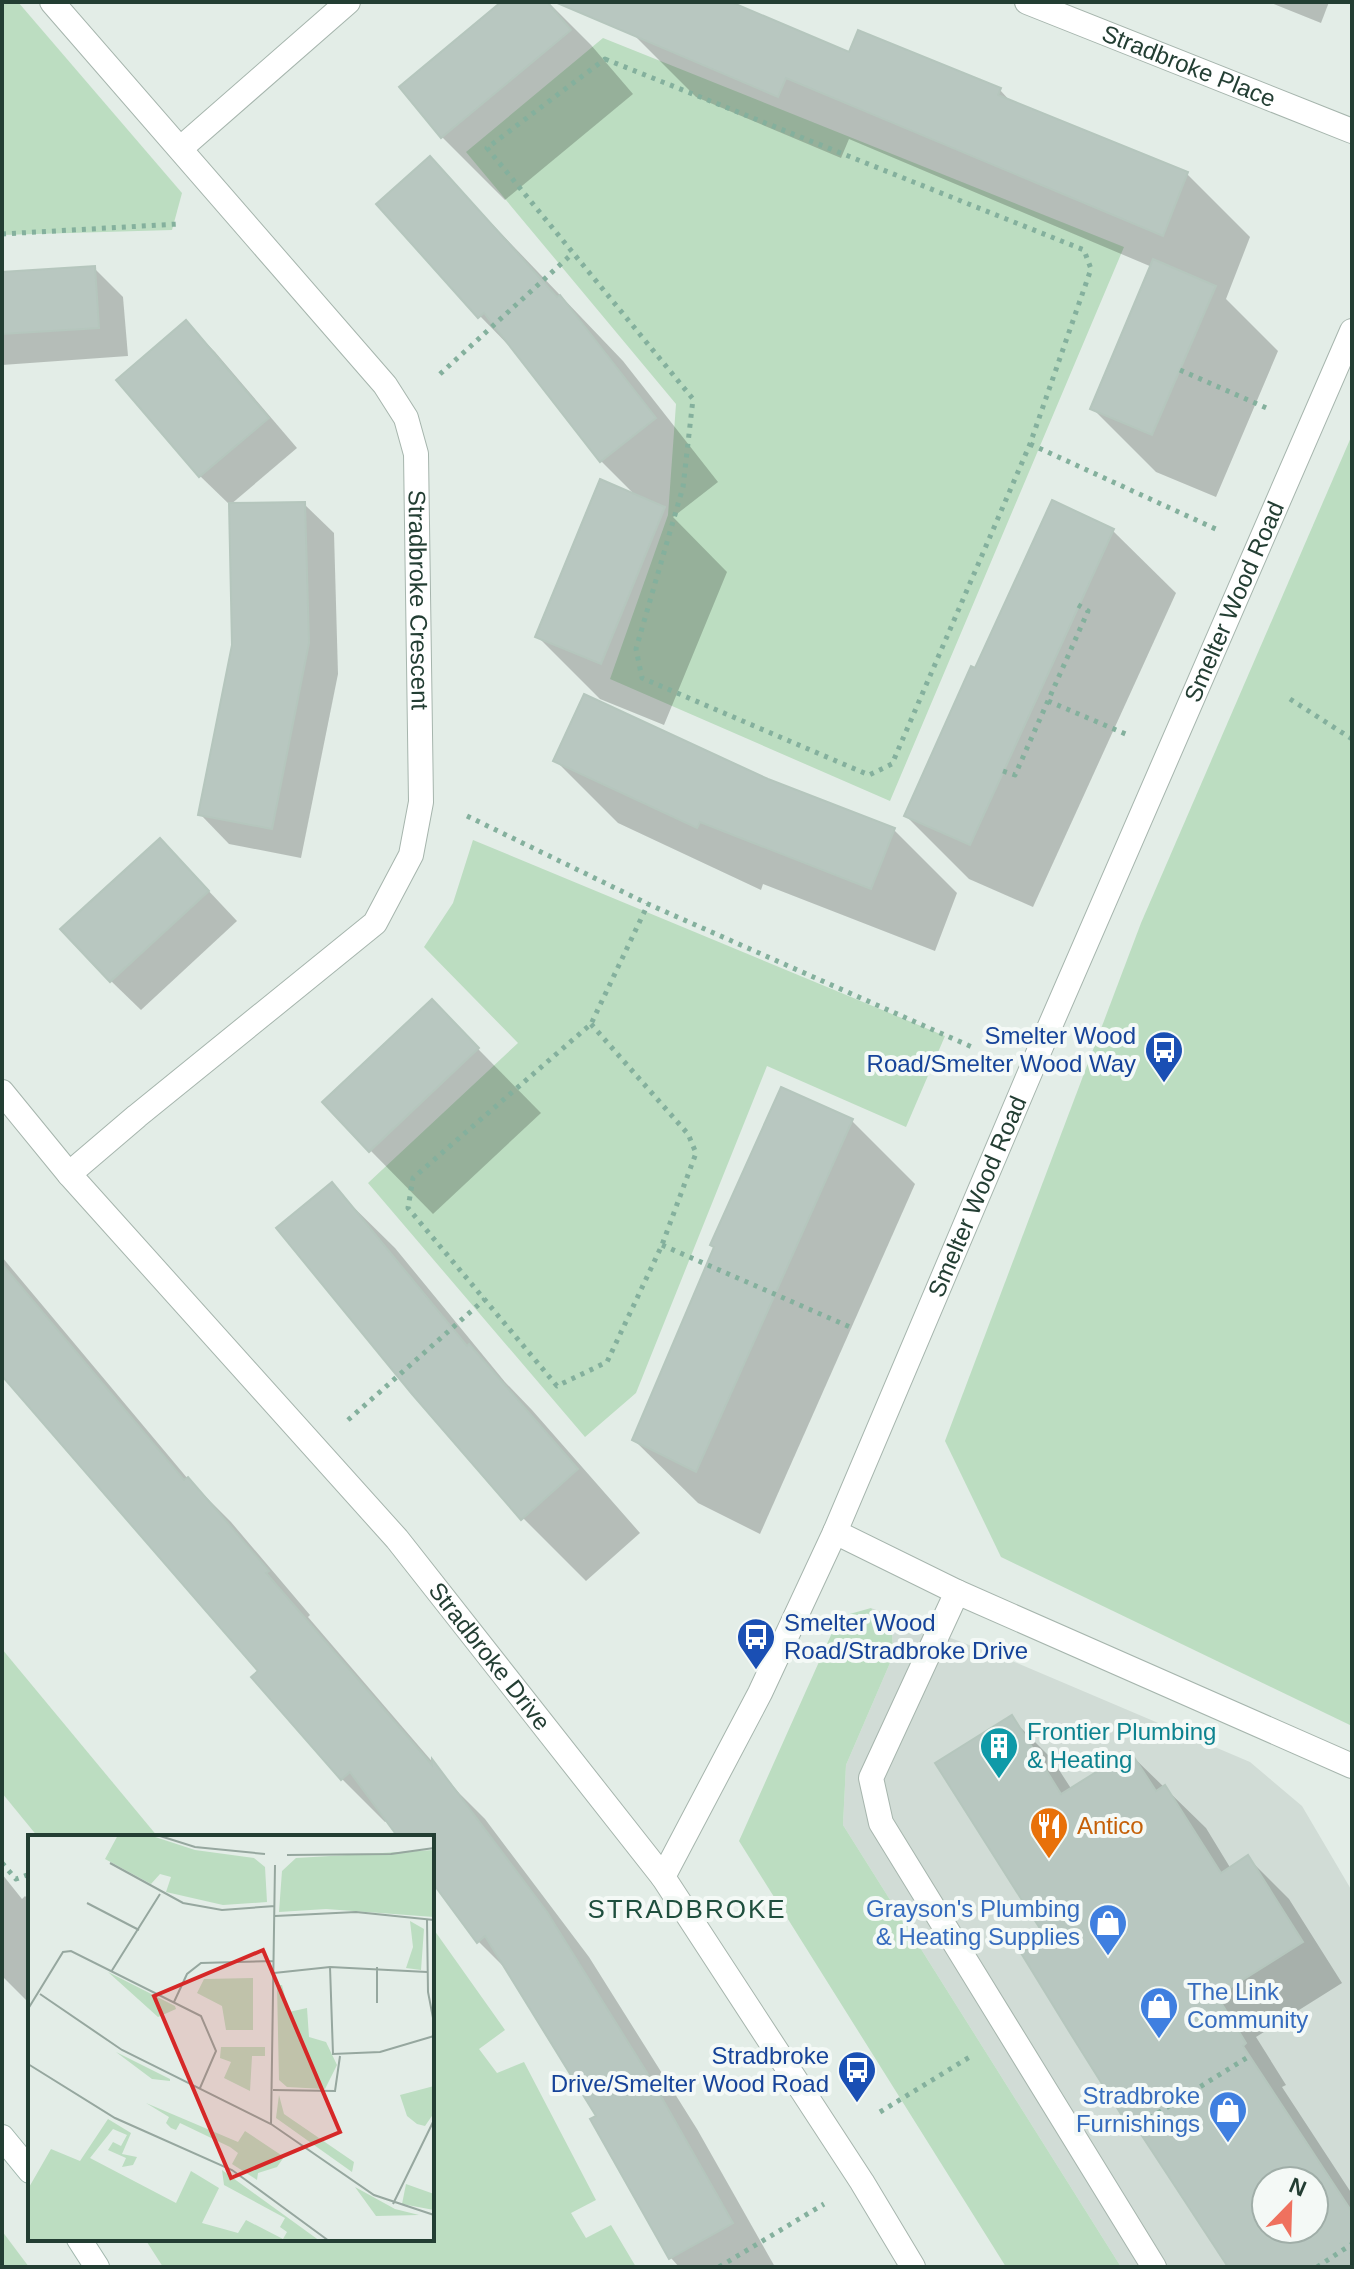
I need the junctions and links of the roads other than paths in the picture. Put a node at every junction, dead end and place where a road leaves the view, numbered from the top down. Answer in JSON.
{"nodes":[{"id":1,"x":52,"y":2,"type":"edge"},
{"id":2,"x":348,"y":2,"type":"edge"},
{"id":3,"x":1027,"y":2,"type":"edge"},
{"id":4,"x":1352,"y":131,"type":"edge"},
{"id":5,"x":181,"y":148,"type":"junction"},
{"id":6,"x":1352,"y":331,"type":"edge"},
{"id":7,"x":2,"y":1092,"type":"edge"},
{"id":8,"x":69,"y":1174,"type":"junction"},
{"id":9,"x":835,"y":1532,"type":"junction"},
{"id":10,"x":957,"y":1592,"type":"junction"},
{"id":11,"x":1352,"y":1766,"type":"edge"},
{"id":12,"x":663,"y":1877,"type":"junction"},
{"id":13,"x":2,"y":2137,"type":"edge"},
{"id":14,"x":28,"y":2169,"type":"edge"},
{"id":15,"x":80,"y":2241,"type":"edge"},
{"id":16,"x":97,"y":2267,"type":"edge"},
{"id":17,"x":913,"y":2267,"type":"edge"},
{"id":18,"x":1154,"y":2267,"type":"edge"}],
"edges":[{"from":1,"to":5,"type":"street","name":"Stradbroke Crescent"},
{"from":2,"to":5,"type":"street"},
{"from":3,"to":4,"type":"street","name":"Stradbroke Place"},
{"from":5,"to":8,"type":"street","name":"Stradbroke Crescent"},
{"from":6,"to":9,"type":"street","name":"Smelter Wood Road"},
{"from":7,"to":8,"type":"street","name":"Stradbroke Drive"},
{"from":8,"to":12,"type":"street","name":"Stradbroke Drive"},
{"from":9,"to":10,"type":"street"},
{"from":9,"to":12,"type":"street","name":"Smelter Wood Road"},
{"from":10,"to":11,"type":"street"},
{"from":10,"to":18,"type":"street"},
{"from":12,"to":17,"type":"street","name":"Stradbroke Drive"},
{"from":13,"to":14,"type":"street"},
{"from":15,"to":16,"type":"street"}]}
